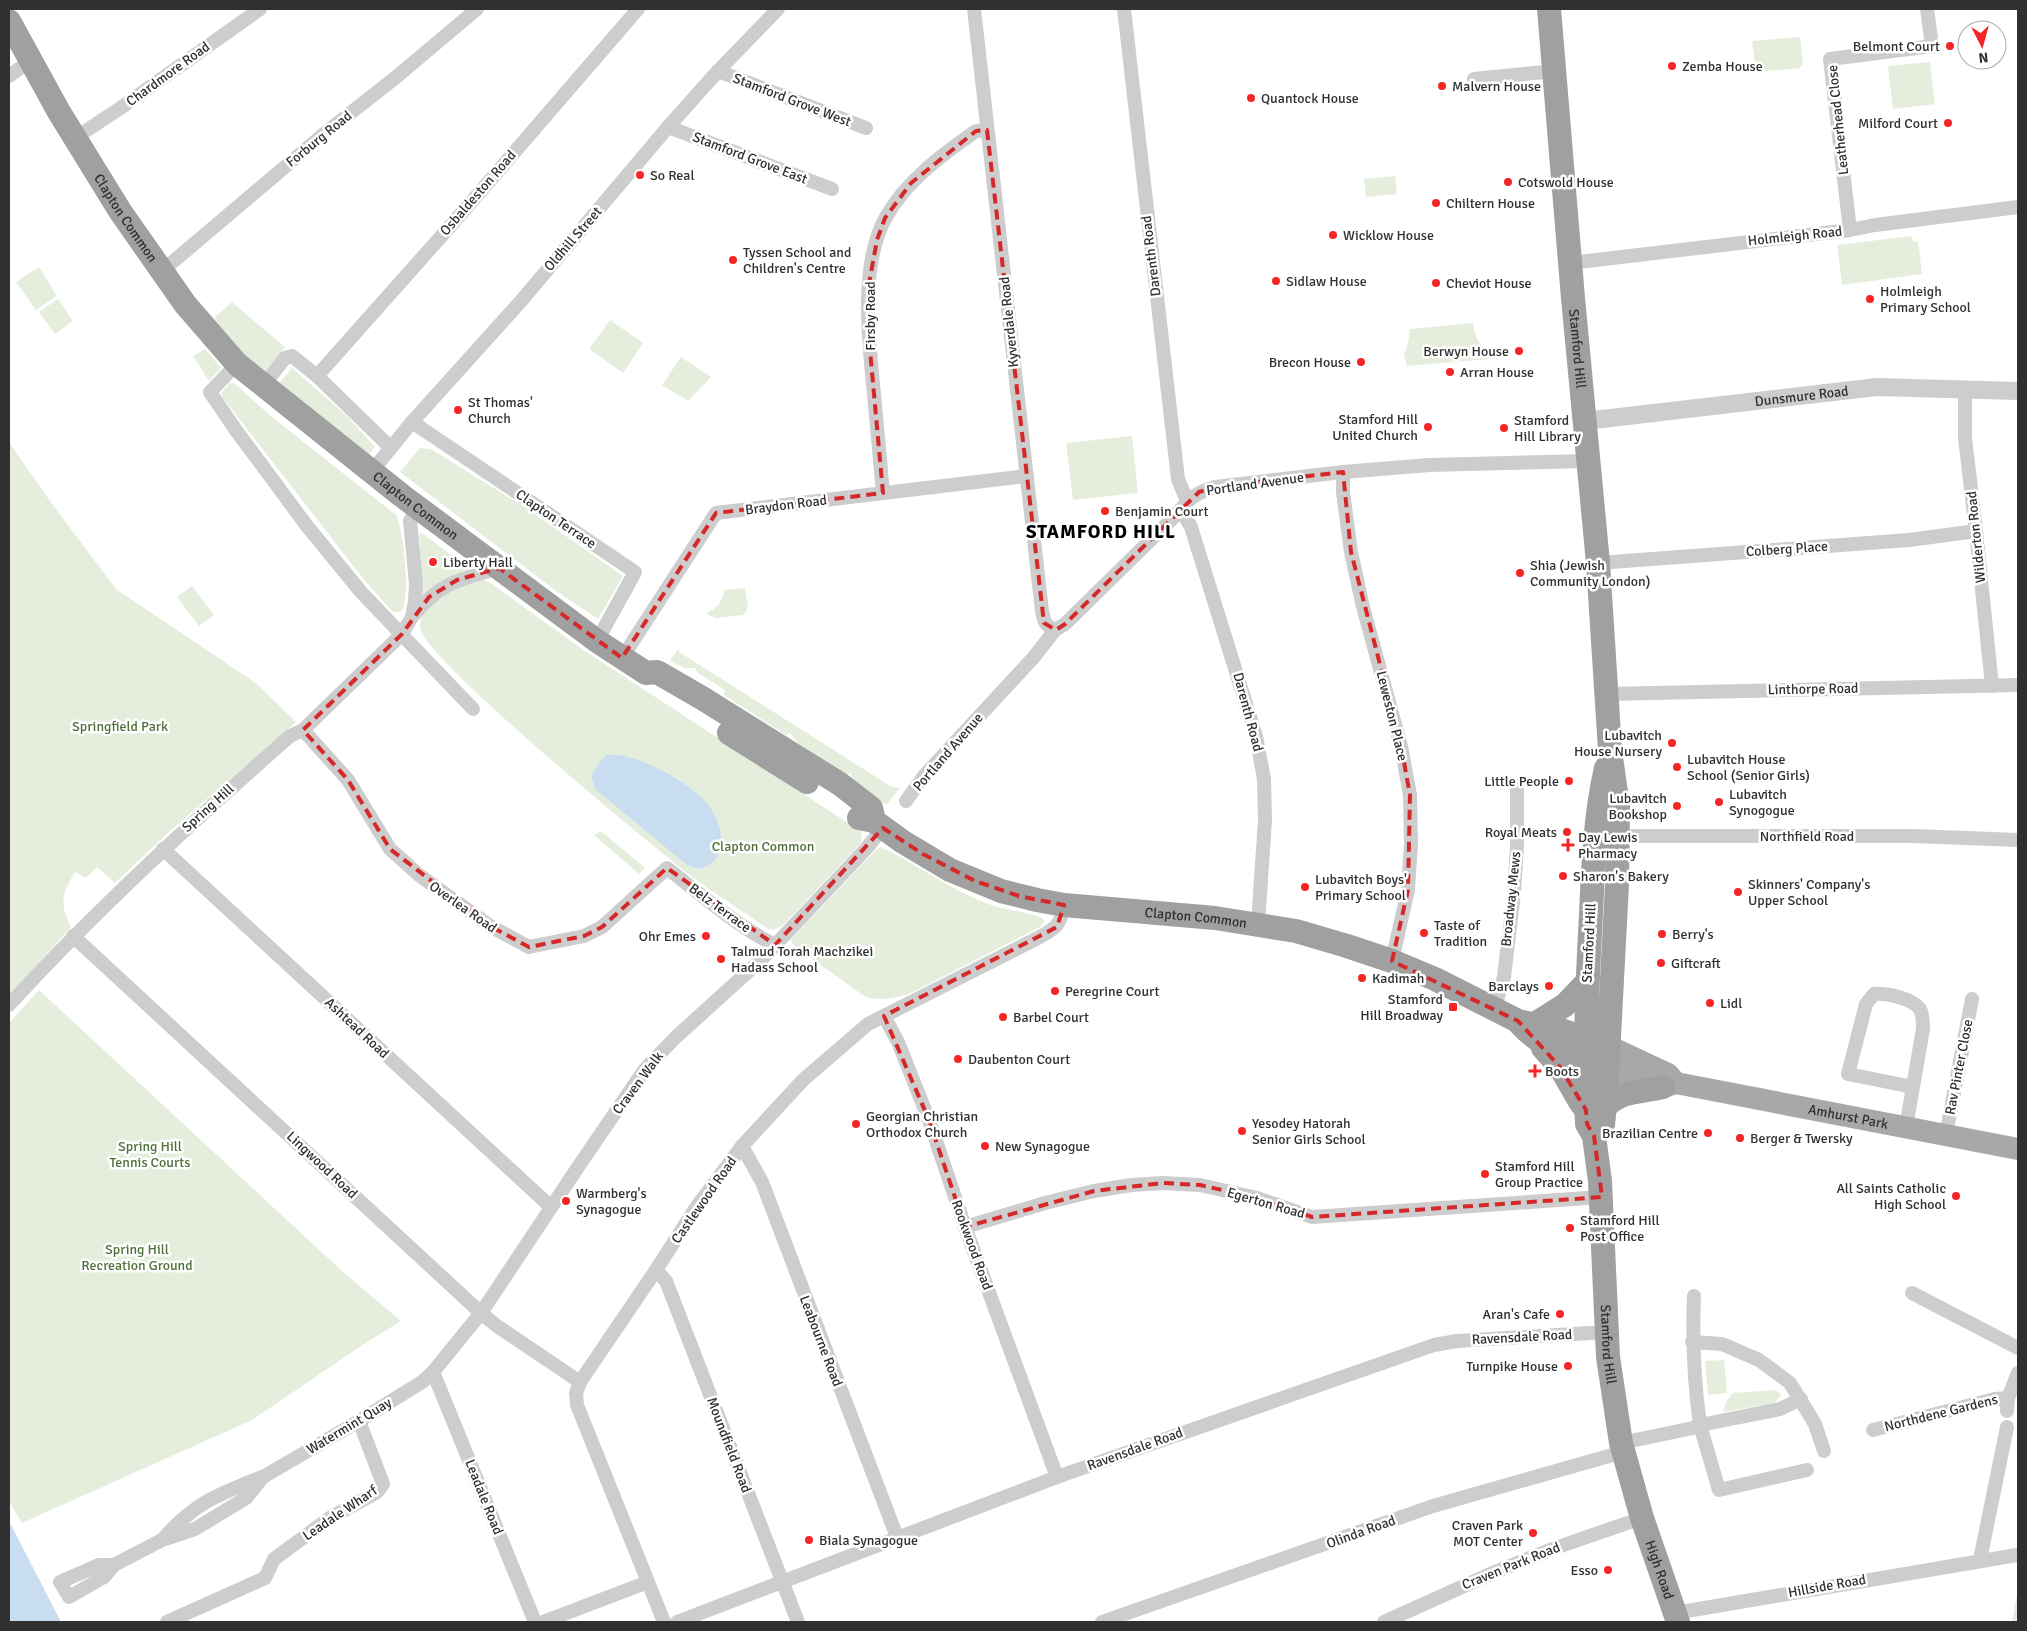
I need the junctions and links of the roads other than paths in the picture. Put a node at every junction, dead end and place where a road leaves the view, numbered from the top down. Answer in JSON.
{"nodes":[{"id":1,"x":260,"y":9,"type":"edge"},
{"id":2,"x":477,"y":9,"type":"edge"},
{"id":3,"x":638,"y":9,"type":"edge"},
{"id":4,"x":778,"y":9,"type":"edge"},
{"id":5,"x":974,"y":9,"type":"edge"},
{"id":6,"x":1124,"y":9,"type":"edge"},
{"id":7,"x":1549,"y":9,"type":"edge"},
{"id":8,"x":1927,"y":9,"type":"edge"},
{"id":9,"x":9,"y":20,"type":"edge"},
{"id":10,"x":30,"y":61,"type":"junction"},
{"id":11,"x":718,"y":71,"type":"junction"},
{"id":12,"x":1554,"y":71,"type":"junction"},
{"id":13,"x":9,"y":76,"type":"edge"},
{"id":14,"x":1474,"y":79,"type":"dead end"},
{"id":15,"x":668,"y":127,"type":"junction"},
{"id":16,"x":866,"y":128,"type":"dead end"},
{"id":17,"x":987,"y":130,"type":"junction"},
{"id":18,"x":75,"y":138,"type":"junction"},
{"id":19,"x":832,"y":189,"type":"dead end"},
{"id":20,"x":2018,"y":206,"type":"edge"},
{"id":21,"x":1850,"y":230,"type":"junction"},
{"id":22,"x":1570,"y":264,"type":"junction"},
{"id":23,"x":162,"y":271,"type":"junction"},
{"id":24,"x":237,"y":364,"type":"junction"},
{"id":25,"x":318,"y":376,"type":"junction"},
{"id":26,"x":263,"y":386,"type":"junction"},
{"id":27,"x":1965,"y":389,"type":"junction"},
{"id":28,"x":2018,"y":391,"type":"edge"},
{"id":29,"x":1585,"y":421,"type":"junction"},
{"id":30,"x":412,"y":422,"type":"junction"},
{"id":31,"x":390,"y":447,"type":"junction"},
{"id":32,"x":1588,"y":461,"type":"junction"},
{"id":33,"x":372,"y":471,"type":"junction"},
{"id":34,"x":1343,"y":472,"type":"junction"},
{"id":35,"x":1027,"y":476,"type":"junction"},
{"id":36,"x":884,"y":493,"type":"junction"},
{"id":37,"x":1184,"y":505,"type":"junction"},
{"id":38,"x":418,"y":508,"type":"junction"},
{"id":39,"x":1976,"y":531,"type":"junction"},
{"id":40,"x":1598,"y":563,"type":"junction"},
{"id":41,"x":499,"y":568,"type":"junction"},
{"id":42,"x":412,"y":617,"type":"junction"},
{"id":43,"x":1054,"y":630,"type":"junction"},
{"id":44,"x":402,"y":634,"type":"junction"},
{"id":45,"x":597,"y":641,"type":"junction"},
{"id":46,"x":622,"y":658,"type":"junction"},
{"id":47,"x":2018,"y":685,"type":"edge"},
{"id":48,"x":1992,"y":686,"type":"junction"},
{"id":49,"x":1607,"y":694,"type":"junction"},
{"id":50,"x":473,"y":709,"type":"dead end"},
{"id":51,"x":303,"y":730,"type":"junction"},
{"id":52,"x":1517,"y":786,"type":"dead end"},
{"id":53,"x":906,"y":800,"type":"dead end"},
{"id":54,"x":878,"y":824,"type":"junction"},
{"id":55,"x":1607,"y":836,"type":"junction"},
{"id":56,"x":2018,"y":840,"type":"edge"},
{"id":57,"x":163,"y":849,"type":"junction"},
{"id":58,"x":667,"y":868,"type":"joint"},
{"id":59,"x":1591,"y":904,"type":"junction"},
{"id":60,"x":1064,"y":905,"type":"junction"},
{"id":61,"x":1615,"y":906,"type":"junction"},
{"id":62,"x":1258,"y":924,"type":"junction"},
{"id":63,"x":73,"y":936,"type":"junction"},
{"id":64,"x":776,"y":945,"type":"junction"},
{"id":65,"x":1392,"y":961,"type":"junction"},
{"id":66,"x":1587,"y":982,"type":"junction"},
{"id":67,"x":1972,"y":999,"type":"dead end"},
{"id":68,"x":9,"y":1005,"type":"edge"},
{"id":69,"x":1494,"y":1010,"type":"junction"},
{"id":70,"x":884,"y":1016,"type":"junction"},
{"id":71,"x":1528,"y":1027,"type":"junction"},
{"id":72,"x":1585,"y":1038,"type":"junction"},
{"id":73,"x":1608,"y":1046,"type":"junction"},
{"id":74,"x":1596,"y":1066,"type":"junction"},
{"id":75,"x":1670,"y":1085,"type":"junction"},
{"id":76,"x":1913,"y":1087,"type":"junction"},
{"id":77,"x":1596,"y":1109,"type":"junction"},
{"id":78,"x":1906,"y":1127,"type":"junction"},
{"id":79,"x":1946,"y":1135,"type":"junction"},
{"id":80,"x":742,"y":1146,"type":"junction"},
{"id":81,"x":2018,"y":1149,"type":"edge"},
{"id":82,"x":1602,"y":1197,"type":"junction"},
{"id":83,"x":551,"y":1207,"type":"junction"},
{"id":84,"x":965,"y":1227,"type":"junction"},
{"id":85,"x":656,"y":1270,"type":"junction"},
{"id":86,"x":1912,"y":1293,"type":"dead end"},
{"id":87,"x":1694,"y":1296,"type":"dead end"},
{"id":88,"x":482,"y":1313,"type":"junction"},
{"id":89,"x":1607,"y":1332,"type":"junction"},
{"id":90,"x":1692,"y":1342,"type":"junction"},
{"id":91,"x":2018,"y":1348,"type":"edge"},
{"id":92,"x":433,"y":1372,"type":"junction"},
{"id":93,"x":2018,"y":1373,"type":"edge"},
{"id":94,"x":580,"y":1382,"type":"junction"},
{"id":95,"x":1801,"y":1399,"type":"junction"},
{"id":96,"x":359,"y":1421,"type":"junction"},
{"id":97,"x":1700,"y":1425,"type":"junction"},
{"id":98,"x":2007,"y":1427,"type":"dead end"},
{"id":99,"x":1873,"y":1430,"type":"dead end"},
{"id":100,"x":1622,"y":1448,"type":"junction"},
{"id":101,"x":1824,"y":1451,"type":"dead end"},
{"id":102,"x":1806,"y":1470,"type":"dead end"},
{"id":103,"x":1057,"y":1477,"type":"junction"},
{"id":104,"x":1642,"y":1518,"type":"junction"},
{"id":105,"x":897,"y":1538,"type":"junction"},
{"id":106,"x":2017,"y":1555,"type":"dead end"},
{"id":107,"x":1980,"y":1560,"type":"junction"},
{"id":108,"x":114,"y":1565,"type":"dead end"},
{"id":109,"x":782,"y":1581,"type":"junction"},
{"id":110,"x":648,"y":1582,"type":"junction"},
{"id":111,"x":1676,"y":1618,"type":"edge"},
{"id":112,"x":167,"y":1622,"type":"edge"},
{"id":113,"x":535,"y":1622,"type":"edge"},
{"id":114,"x":543,"y":1622,"type":"edge"},
{"id":115,"x":664,"y":1622,"type":"edge"},
{"id":116,"x":677,"y":1622,"type":"edge"},
{"id":117,"x":798,"y":1622,"type":"edge"},
{"id":118,"x":1102,"y":1622,"type":"edge"},
{"id":119,"x":1384,"y":1622,"type":"edge"}],
"edges":[{"from":1,"to":18,"type":"street","name":"Chardmore Road"},
{"from":2,"to":23,"type":"street","name":"Forburg Road"},
{"from":3,"to":25,"type":"street","name":"Osbaldeston Road"},
{"from":4,"to":11,"type":"street","name":"Oldhill Street"},
{"from":5,"to":17,"type":"street","name":"Kyverdale Road"},
{"from":6,"to":37,"type":"street","name":"Darenth Road"},
{"from":7,"to":12,"type":"highway","name":"Stamford Hill"},
{"from":8,"to":21,"type":"street","name":"Leatherhead Close"},
{"from":9,"to":10,"type":"highway","name":"Clapton Common"},
{"from":10,"to":13,"type":"street"},
{"from":10,"to":18,"type":"highway","name":"Clapton Common"},
{"from":11,"to":15,"type":"street","name":"Oldhill Street"},
{"from":11,"to":16,"type":"street","name":"Stamford Grove West"},
{"from":12,"to":14,"type":"street"},
{"from":12,"to":22,"type":"highway","name":"Stamford Hill"},
{"from":15,"to":19,"type":"street","name":"Stamford Grove East"},
{"from":15,"to":30,"type":"street","name":"Oldhill Street"},
{"from":17,"to":35,"type":"street","name":"Kyverdale Road"},
{"from":17,"to":36,"type":"street","name":"Firsby Road"},
{"from":18,"to":23,"type":"highway","name":"Clapton Common"},
{"from":20,"to":21,"type":"street","name":"Holmleigh Road"},
{"from":21,"to":22,"type":"street","name":"Holmleigh Road"},
{"from":22,"to":29,"type":"highway","name":"Stamford Hill"},
{"from":23,"to":24,"type":"highway","name":"Clapton Common"},
{"from":24,"to":26,"type":"highway","name":"Clapton Common"},
{"from":24,"to":44,"type":"street"},
{"from":25,"to":26,"type":"street"},
{"from":25,"to":31,"type":"street"},
{"from":26,"to":33,"type":"highway","name":"Clapton Common"},
{"from":27,"to":28,"type":"street","name":"Dunsmure Road"},
{"from":27,"to":29,"type":"street","name":"Dunsmure Road"},
{"from":27,"to":39,"type":"street","name":"Wilderton Road"},
{"from":29,"to":32,"type":"highway","name":"Stamford Hill"},
{"from":30,"to":31,"type":"street","name":"Oldhill Street"},
{"from":30,"to":45,"type":"street","name":"Clapton Terrace"},
{"from":31,"to":33,"type":"street","name":"Oldhill Street"},
{"from":32,"to":34,"type":"street","name":"Portland Avenue"},
{"from":32,"to":40,"type":"highway","name":"Stamford Hill"},
{"from":33,"to":38,"type":"highway","name":"Clapton Common"},
{"from":34,"to":37,"type":"street","name":"Portland Avenue"},
{"from":34,"to":65,"type":"street","name":"Leweston Place"},
{"from":35,"to":36,"type":"street","name":"Braydon Road"},
{"from":35,"to":43,"type":"street","name":"Kyverdale Road"},
{"from":36,"to":46,"type":"street","name":"Braydon Road"},
{"from":37,"to":43,"type":"street","name":"Portland Avenue"},
{"from":37,"to":62,"type":"street","name":"Darenth Road"},
{"from":38,"to":41,"type":"highway","name":"Clapton Common"},
{"from":38,"to":42,"type":"street","name":"Spring Hill"},
{"from":39,"to":40,"type":"street","name":"Colberg Place"},
{"from":39,"to":48,"type":"street","name":"Wilderton Road"},
{"from":40,"to":49,"type":"highway","name":"Stamford Hill"},
{"from":41,"to":42,"type":"street","name":"Spring Hill"},
{"from":41,"to":45,"type":"highway","name":"Clapton Common"},
{"from":42,"to":44,"type":"street","name":"Spring Hill"},
{"from":43,"to":53,"type":"street","name":"Portland Avenue"},
{"from":44,"to":50,"type":"street"},
{"from":44,"to":51,"type":"street","name":"Spring Hill"},
{"from":45,"to":46,"type":"highway","name":"Clapton Common"},
{"from":46,"to":54,"type":"highway","name":"Clapton Common"},
{"from":47,"to":48,"type":"street","name":"Linthorpe Road"},
{"from":48,"to":49,"type":"street","name":"Linthorpe Road"},
{"from":49,"to":55,"type":"highway","name":"Stamford Hill"},
{"from":51,"to":57,"type":"street","name":"Spring Hill"},
{"from":51,"to":58,"type":"street","name":"Overlea Road"},
{"from":52,"to":69,"type":"street","name":"Broadway Mews"},
{"from":54,"to":60,"type":"highway","name":"Clapton Common"},
{"from":54,"to":64,"type":"street","name":"Craven Walk"},
{"from":55,"to":56,"type":"street","name":"Northfield Road"},
{"from":55,"to":59,"type":"highway","name":"Stamford Hill"},
{"from":55,"to":61,"type":"highway","name":"Stamford Hill"},
{"from":57,"to":63,"type":"street","name":"Spring Hill"},
{"from":57,"to":83,"type":"street","name":"Ashtead Road"},
{"from":58,"to":64,"type":"street","name":"Belz Terrace"},
{"from":59,"to":61,"type":"highway"},
{"from":59,"to":66,"type":"highway","name":"Stamford Hill"},
{"from":60,"to":62,"type":"highway","name":"Clapton Common"},
{"from":60,"to":70,"type":"street","name":"Castlewood Road"},
{"from":61,"to":73,"type":"highway","name":"Stamford Hill"},
{"from":62,"to":65,"type":"highway","name":"Clapton Common"},
{"from":63,"to":68,"type":"street","name":"Spring Hill"},
{"from":63,"to":88,"type":"street","name":"Lingwood Road"},
{"from":64,"to":83,"type":"street","name":"Craven Walk"},
{"from":65,"to":69,"type":"highway","name":"Clapton Common"},
{"from":66,"to":71,"type":"highway"},
{"from":66,"to":72,"type":"highway","name":"Stamford Hill"},
{"from":67,"to":79,"type":"street","name":"Rav Pinter Close"},
{"from":69,"to":71,"type":"highway","name":"Clapton Common"},
{"from":70,"to":80,"type":"street","name":"Castlewood Road"},
{"from":70,"to":84,"type":"street","name":"Rookwood Road"},
{"from":71,"to":72,"type":"highway","name":"Clapton Common"},
{"from":71,"to":74,"type":"highway","name":"Clapton Common"},
{"from":71,"to":77,"type":"highway"},
{"from":72,"to":73,"type":"highway","name":"Clapton Common"},
{"from":72,"to":74,"type":"highway","name":"Stamford Hill"},
{"from":73,"to":74,"type":"highway","name":"Stamford Hill"},
{"from":73,"to":75,"type":"main road","name":"Amhurst Park"},
{"from":74,"to":75,"type":"main road","name":"Amhurst Park"},
{"from":74,"to":77,"type":"highway","name":"Stamford Hill"},
{"from":75,"to":77,"type":"highway"},
{"from":75,"to":78,"type":"main road","name":"Amhurst Park"},
{"from":76,"to":76,"type":"street"},
{"from":76,"to":78,"type":"street"},
{"from":77,"to":82,"type":"highway","name":"Stamford Hill"},
{"from":78,"to":79,"type":"main road","name":"Amhurst Park"},
{"from":79,"to":81,"type":"main road","name":"Amhurst Park"},
{"from":80,"to":85,"type":"street","name":"Castlewood Road"},
{"from":80,"to":105,"type":"street","name":"Leabourne Road"},
{"from":82,"to":84,"type":"street","name":"Egerton Road"},
{"from":82,"to":89,"type":"highway","name":"Stamford Hill"},
{"from":83,"to":88,"type":"street","name":"Craven Walk"},
{"from":84,"to":103,"type":"street","name":"Rookwood Road"},
{"from":85,"to":94,"type":"street","name":"Castlewood Road"},
{"from":85,"to":109,"type":"street","name":"Moundfield Road"},
{"from":86,"to":91,"type":"street"},
{"from":87,"to":90,"type":"street"},
{"from":88,"to":92,"type":"street","name":"Craven Walk"},
{"from":88,"to":94,"type":"street","name":"Lingwood Road"},
{"from":89,"to":100,"type":"highway","name":"Stamford Hill"},
{"from":89,"to":103,"type":"street","name":"Ravensdale Road"},
{"from":90,"to":95,"type":"street"},
{"from":90,"to":97,"type":"street"},
{"from":92,"to":96,"type":"street","name":"Watermint Quay"},
{"from":92,"to":113,"type":"street","name":"Leadale Road"},
{"from":93,"to":99,"type":"street","name":"Northdene Gardens"},
{"from":94,"to":110,"type":"street","name":"Castlewood Road"},
{"from":95,"to":97,"type":"street","name":"Olinda Road"},
{"from":95,"to":101,"type":"street"},
{"from":96,"to":108,"type":"street","name":"Watermint Quay"},
{"from":96,"to":112,"type":"street","name":"Leadale Wharf"},
{"from":97,"to":100,"type":"street","name":"Olinda Road"},
{"from":97,"to":102,"type":"street"},
{"from":98,"to":107,"type":"street"},
{"from":100,"to":104,"type":"highway","name":"Stamford Hill"},
{"from":100,"to":118,"type":"street","name":"Olinda Road"},
{"from":103,"to":105,"type":"street","name":"Ravensdale Road"},
{"from":104,"to":111,"type":"highway","name":"High Road"},
{"from":104,"to":119,"type":"street","name":"Craven Park Road"},
{"from":105,"to":109,"type":"street","name":"Ravensdale Road"},
{"from":106,"to":107,"type":"street","name":"Hillside Road"},
{"from":107,"to":111,"type":"street","name":"Hillside Road"},
{"from":109,"to":116,"type":"street","name":"Ravensdale Road"},
{"from":109,"to":117,"type":"street","name":"Moundfield Road"},
{"from":110,"to":114,"type":"street"},
{"from":110,"to":115,"type":"street","name":"Castlewood Road"}]}
